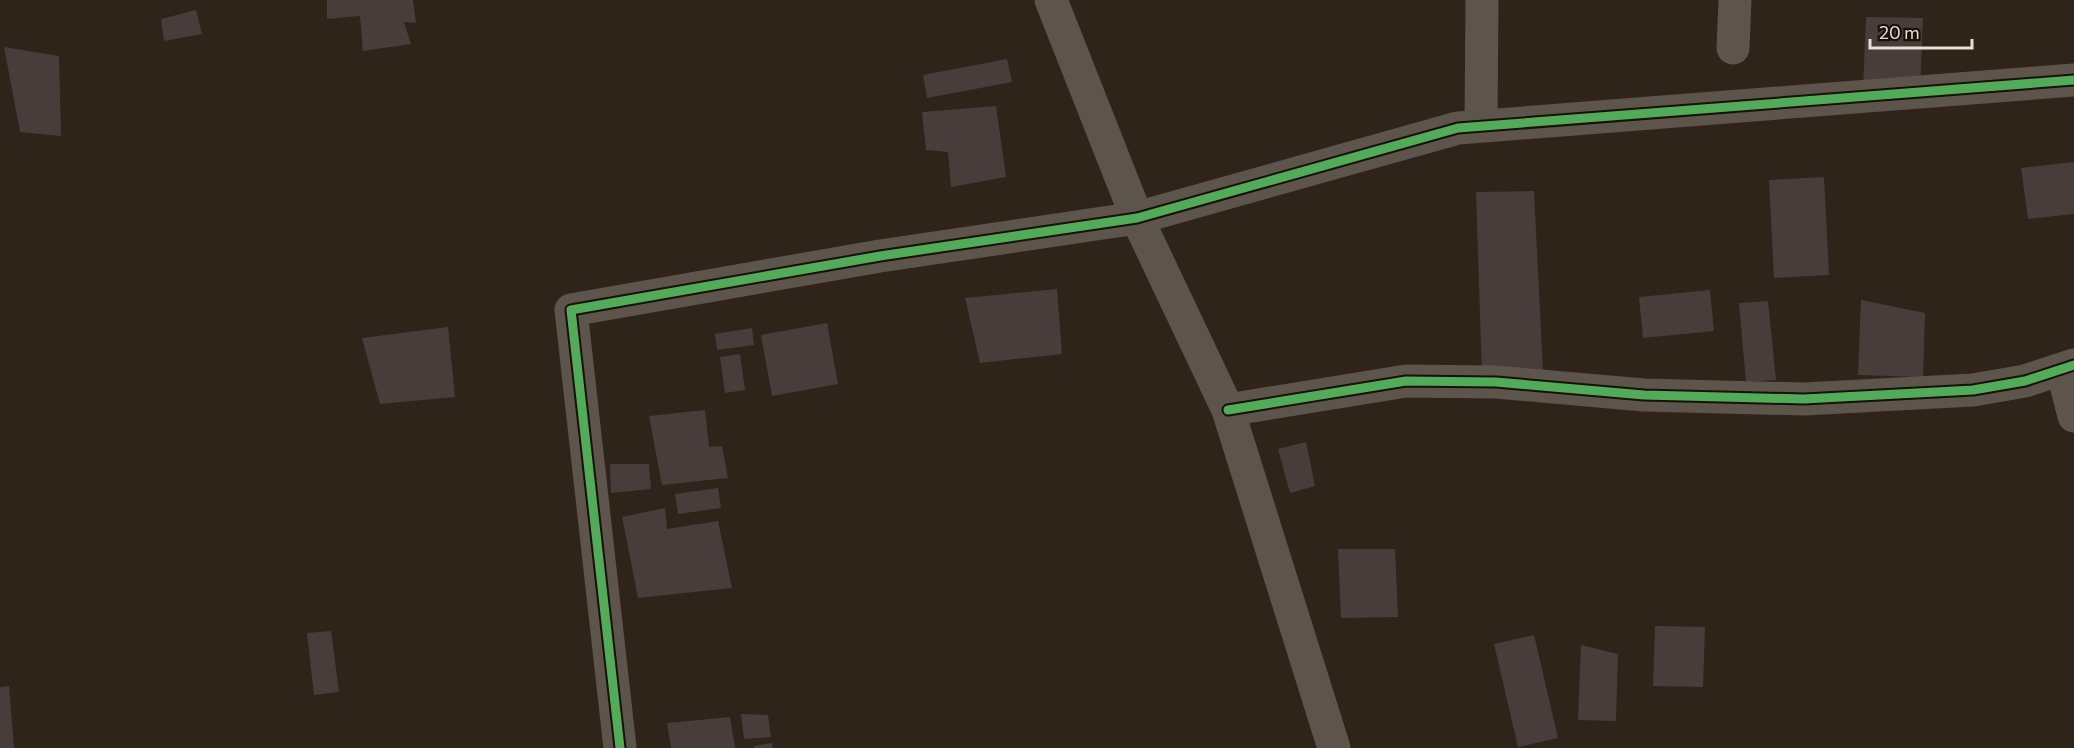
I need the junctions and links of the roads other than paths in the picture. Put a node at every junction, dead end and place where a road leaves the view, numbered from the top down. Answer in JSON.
{"nodes":[{"id":1,"x":1052,"y":0,"type":"edge"},
{"id":2,"x":1482,"y":0,"type":"edge"},
{"id":3,"x":1735,"y":0,"type":"edge"},
{"id":4,"x":1733,"y":48,"type":"dead end"},
{"id":5,"x":2074,"y":81,"type":"edge"},
{"id":6,"x":1480,"y":126,"type":"junction"},
{"id":7,"x":1137,"y":218,"type":"junction"},
{"id":8,"x":2068,"y":367,"type":"edge"},
{"id":9,"x":1228,"y":410,"type":"junction"},
{"id":10,"x":2074,"y":416,"type":"edge"},
{"id":11,"x":620,"y":748,"type":"edge"},
{"id":12,"x":1334,"y":748,"type":"edge"}],
"edges":[{"from":1,"to":7,"type":"street"},
{"from":2,"to":6,"type":"street"},
{"from":3,"to":4,"type":"street"},
{"from":5,"to":6,"type":"street"},
{"from":6,"to":7,"type":"street"},
{"from":7,"to":9,"type":"street"},
{"from":7,"to":11,"type":"street"},
{"from":8,"to":9,"type":"street"},
{"from":8,"to":10,"type":"street"},
{"from":9,"to":12,"type":"street"}]}
